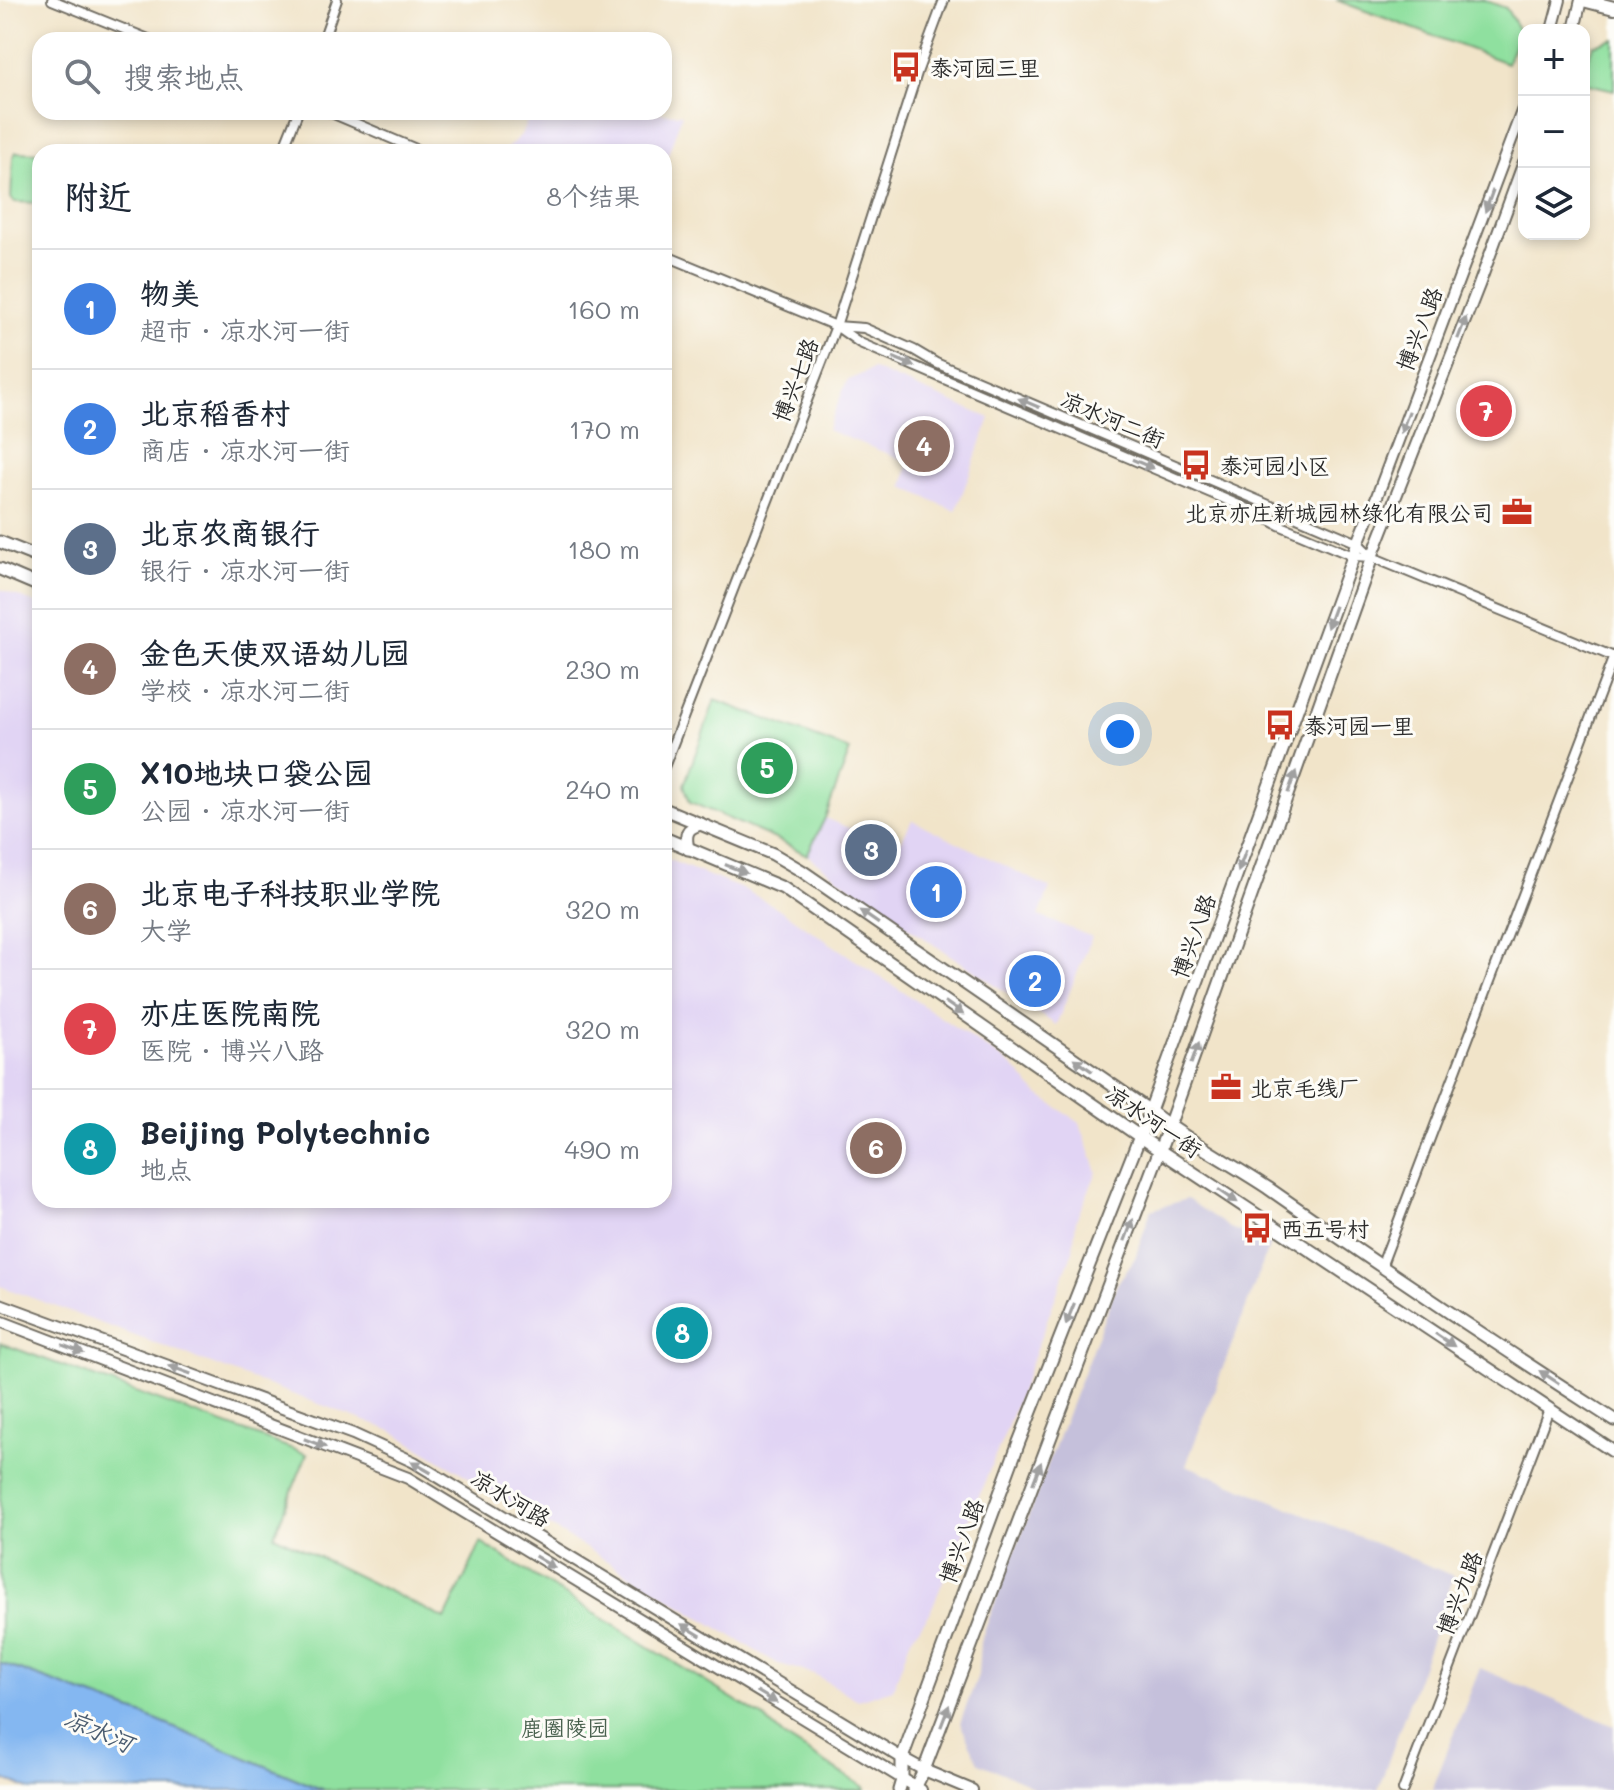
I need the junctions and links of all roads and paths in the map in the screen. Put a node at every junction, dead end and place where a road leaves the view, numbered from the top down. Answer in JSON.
{"nodes":[{"id":1,"x":52,"y":0,"type":"edge"},
{"id":2,"x":337,"y":0,"type":"edge"},
{"id":3,"x":944,"y":0,"type":"edge"},
{"id":4,"x":1560,"y":0,"type":"edge"},
{"id":5,"x":1582,"y":0,"type":"edge"},
{"id":6,"x":1614,"y":8,"type":"edge"},
{"id":7,"x":1554,"y":24,"type":"edge"},
{"id":8,"x":1576,"y":24,"type":"edge"},
{"id":9,"x":131,"y":32,"type":"edge"},
{"id":10,"x":326,"y":32,"type":"edge"},
{"id":11,"x":295,"y":120,"type":"edge"},
{"id":12,"x":348,"y":120,"type":"edge"},
{"id":13,"x":1518,"y":122,"type":"edge"},
{"id":14,"x":285,"y":144,"type":"edge"},
{"id":15,"x":404,"y":144,"type":"edge"},
{"id":16,"x":1522,"y":168,"type":"edge"},
{"id":17,"x":672,"y":258,"type":"edge"},
{"id":18,"x":836,"y":326,"type":"junction"},
{"id":19,"x":0,"y":542,"type":"edge"},
{"id":20,"x":1358,"y":543,"type":"junction"},
{"id":21,"x":32,"y":555,"type":"edge"},
{"id":22,"x":1353,"y":556,"type":"junction"},
{"id":23,"x":1372,"y":557,"type":"junction"},
{"id":24,"x":0,"y":569,"type":"edge"},
{"id":25,"x":32,"y":583,"type":"edge"},
{"id":26,"x":1614,"y":656,"type":"edge"},
{"id":27,"x":672,"y":746,"type":"edge"},
{"id":28,"x":672,"y":812,"type":"edge"},
{"id":29,"x":701,"y":824,"type":"junction"},
{"id":30,"x":672,"y":842,"type":"edge"},
{"id":31,"x":688,"y":849,"type":"junction"},
{"id":32,"x":1150,"y":1111,"type":"junction"},
{"id":33,"x":1169,"y":1126,"type":"junction"},
{"id":34,"x":1140,"y":1137,"type":"junction"},
{"id":35,"x":1159,"y":1150,"type":"junction"},
{"id":36,"x":1381,"y":1267,"type":"junction"},
{"id":37,"x":0,"y":1304,"type":"edge"},
{"id":38,"x":0,"y":1321,"type":"edge"},
{"id":39,"x":1549,"y":1409,"type":"junction"},
{"id":40,"x":1614,"y":1420,"type":"edge"},
{"id":41,"x":1614,"y":1452,"type":"edge"},
{"id":42,"x":902,"y":1758,"type":"junction"},
{"id":43,"x":924,"y":1770,"type":"junction"},
{"id":44,"x":901,"y":1785,"type":"edge"},
{"id":45,"x":917,"y":1789,"type":"edge"},
{"id":46,"x":972,"y":1790,"type":"edge"},
{"id":47,"x":1403,"y":1790,"type":"edge"}],
"edges":[{"from":1,"to":9,"type":"street"},
{"from":2,"to":10,"type":"street"},
{"from":3,"to":18,"type":"street","name":"博兴七路"},
{"from":4,"to":7,"type":"street"},
{"from":5,"to":6,"type":"main road"},
{"from":5,"to":8,"type":"street"},
{"from":11,"to":14,"type":"street"},
{"from":12,"to":15,"type":"street"},
{"from":13,"to":20,"type":"street","name":"博兴八路","one_way":true},
{"from":23,"to":16,"type":"street","name":"博兴八路","one_way":true},
{"from":17,"to":18,"type":"street","name":"凉水河二街"},
{"from":20,"to":18,"type":"street","name":"凉水河二街","one_way":true},
{"from":18,"to":22,"type":"street","name":"凉水河二街","one_way":true},
{"from":18,"to":27,"type":"street","name":"博兴七路"},
{"from":19,"to":21,"type":"main road"},
{"from":20,"to":22,"type":"main road","name":"博兴八路"},
{"from":20,"to":23,"type":"street","name":"凉水河二街"},
{"from":22,"to":23,"type":"street","name":"凉水河二街"},
{"from":22,"to":32,"type":"main road","name":"博兴八路","one_way":true},
{"from":23,"to":26,"type":"street","name":"凉水河二街"},
{"from":33,"to":23,"type":"main road","name":"博兴八路","one_way":true},
{"from":24,"to":25,"type":"main road"},
{"from":26,"to":36,"type":"street"},
{"from":28,"to":29,"type":"main road","name":"凉水河一街"},
{"from":29,"to":31,"type":"main road"},
{"from":32,"to":29,"type":"main road","name":"凉水河一街","one_way":true},
{"from":30,"to":31,"type":"main road","name":"凉水河一街"},
{"from":31,"to":34,"type":"main road","name":"凉水河一街","one_way":true},
{"from":32,"to":33,"type":"main road","name":"凉水河一街"},
{"from":32,"to":34,"type":"main road","name":"博兴八路"},
{"from":33,"to":35,"type":"main road","name":"博兴八路"},
{"from":33,"to":36,"type":"main road","name":"凉水河一街"},
{"from":34,"to":35,"type":"main road","name":"凉水河一街"},
{"from":34,"to":42,"type":"main road","name":"博兴八路","one_way":true},
{"from":35,"to":39,"type":"main road","name":"凉水河一街","one_way":true},
{"from":43,"to":35,"type":"main road","name":"博兴八路","one_way":true},
{"from":40,"to":36,"type":"main road","name":"凉水河一街","one_way":true},
{"from":42,"to":37,"type":"street","name":"凉水河路","one_way":true},
{"from":38,"to":44,"type":"street","name":"凉水河路","one_way":true},
{"from":39,"to":41,"type":"main road","name":"凉水河一街"},
{"from":39,"to":47,"type":"street","name":"博兴九路"},
{"from":42,"to":43,"type":"street","name":"凉水河路"},
{"from":42,"to":44,"type":"main road","name":"博兴八路"},
{"from":43,"to":45,"type":"main road","name":"博兴八路"},
{"from":43,"to":46,"type":"street","name":"凉水河路"},
{"from":44,"to":45,"type":"street","name":"凉水河路"}]}
